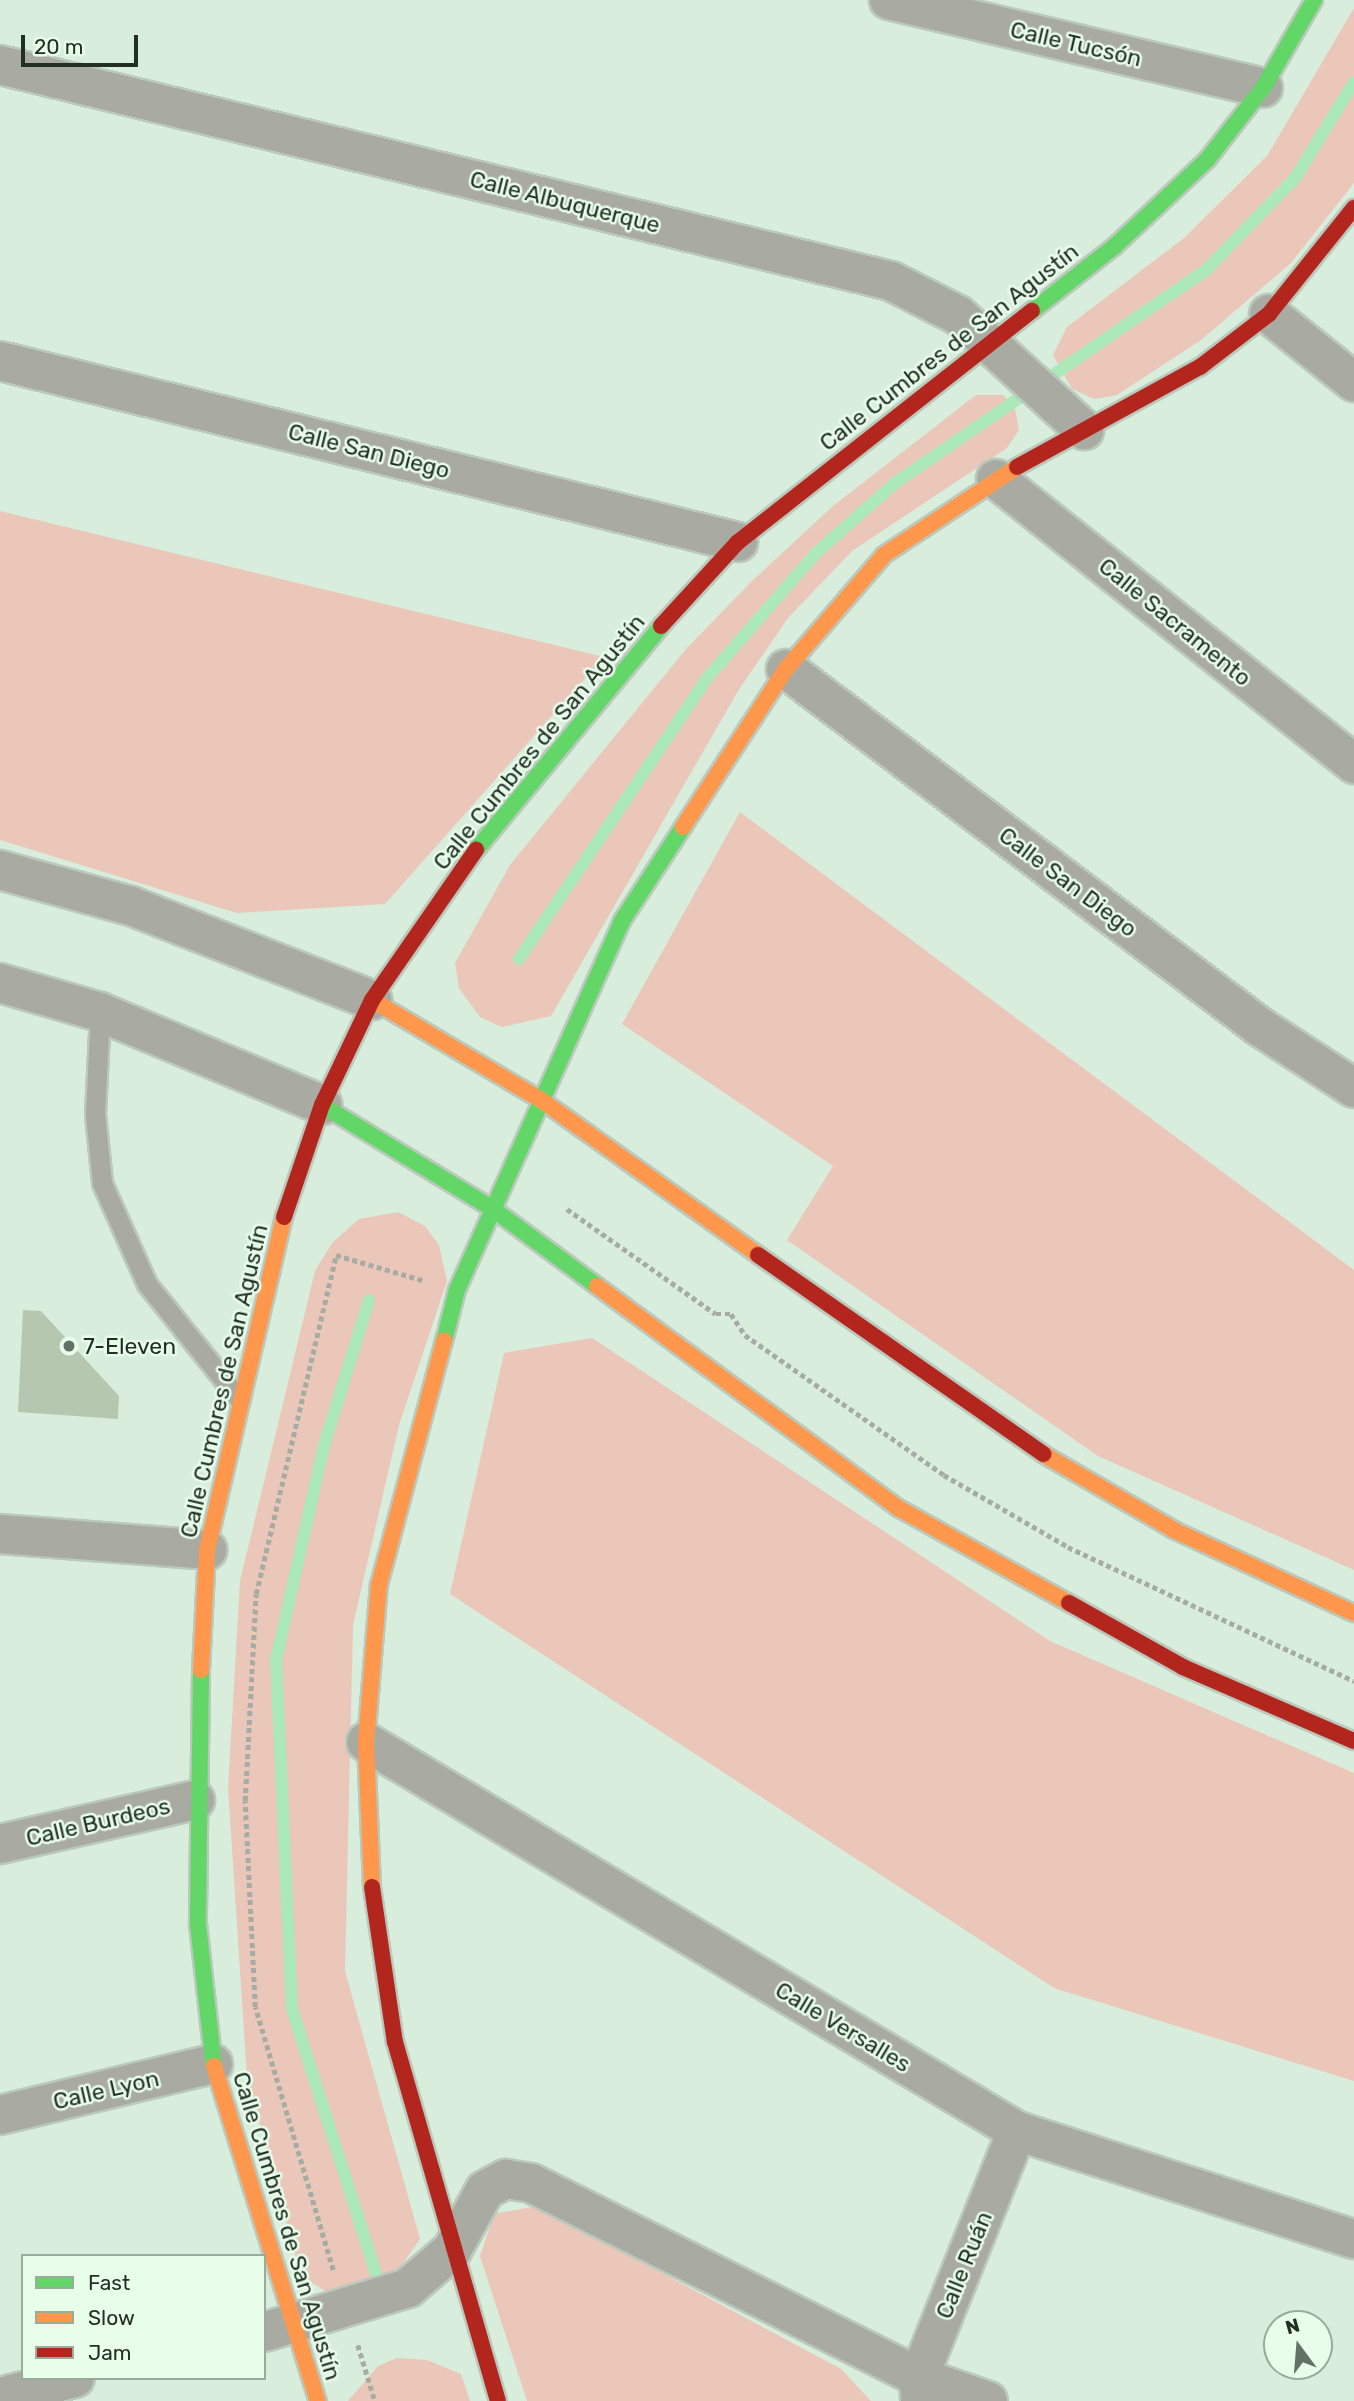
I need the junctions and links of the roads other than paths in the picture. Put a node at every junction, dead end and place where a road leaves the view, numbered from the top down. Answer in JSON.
{"nodes":[{"id":1,"x":889,"y":0,"type":"edge"},
{"id":2,"x":1314,"y":0,"type":"edge"},
{"id":3,"x":0,"y":65,"type":"edge"},
{"id":4,"x":1263,"y":88,"type":"junction"},
{"id":5,"x":1354,"y":208,"type":"edge"},
{"id":6,"x":1269,"y":314,"type":"junction"},
{"id":7,"x":988,"y":341,"type":"junction"},
{"id":8,"x":0,"y":361,"type":"edge"},
{"id":9,"x":1354,"y":382,"type":"edge"},
{"id":10,"x":1084,"y":430,"type":"junction"},
{"id":11,"x":996,"y":479,"type":"junction"},
{"id":12,"x":738,"y":542,"type":"junction"},
{"id":13,"x":786,"y":669,"type":"junction"},
{"id":14,"x":1354,"y":764,"type":"edge"},
{"id":15,"x":0,"y":870,"type":"edge"},
{"id":16,"x":0,"y":983,"type":"edge"},
{"id":17,"x":372,"y":1000,"type":"junction"},
{"id":18,"x":100,"y":1012,"type":"junction"},
{"id":19,"x":1354,"y":1088,"type":"edge"},
{"id":20,"x":541,"y":1100,"type":"junction"},
{"id":21,"x":322,"y":1105,"type":"junction"},
{"id":22,"x":493,"y":1209,"type":"junction"},
{"id":23,"x":240,"y":1400,"type":"junction"},
{"id":24,"x":0,"y":1534,"type":"edge"},
{"id":25,"x":207,"y":1550,"type":"junction"},
{"id":26,"x":1354,"y":1613,"type":"edge"},
{"id":27,"x":1354,"y":1741,"type":"edge"},
{"id":28,"x":366,"y":1742,"type":"junction"},
{"id":29,"x":195,"y":1800,"type":"junction"},
{"id":30,"x":0,"y":1844,"type":"edge"},
{"id":31,"x":213,"y":2064,"type":"junction"},
{"id":32,"x":0,"y":2115,"type":"edge"},
{"id":33,"x":1017,"y":2131,"type":"junction"},
{"id":34,"x":1354,"y":2239,"type":"edge"},
{"id":35,"x":452,"y":2250,"type":"junction"},
{"id":36,"x":260,"y":2254,"type":"edge"},
{"id":37,"x":266,"y":2276,"type":"edge"},
{"id":38,"x":279,"y":2328,"type":"edge"},
{"id":39,"x":67,"y":2380,"type":"edge"},
{"id":40,"x":919,"y":2389,"type":"edge"},
{"id":41,"x":0,"y":2397,"type":"edge"},
{"id":42,"x":318,"y":2401,"type":"edge"},
{"id":43,"x":498,"y":2401,"type":"edge"},
{"id":44,"x":988,"y":2401,"type":"edge"}],
"edges":[{"from":1,"to":4,"type":"street","name":"Calle Tucsón"},
{"from":2,"to":4,"type":"street","name":"Calle Cumbres de San Agustín"},
{"from":3,"to":7,"type":"street","name":"Calle Albuquerque"},
{"from":4,"to":7,"type":"street","name":"Calle Cumbres de San Agustín"},
{"from":5,"to":6,"type":"street"},
{"from":6,"to":9,"type":"street"},
{"from":6,"to":10,"type":"street"},
{"from":7,"to":10,"type":"street","name":"Calle Albuquerque"},
{"from":7,"to":12,"type":"street","name":"Calle Cumbres de San Agustín"},
{"from":8,"to":12,"type":"street","name":"Calle San Diego"},
{"from":10,"to":11,"type":"street"},
{"from":11,"to":13,"type":"street"},
{"from":11,"to":14,"type":"street","name":"Calle Sacramento"},
{"from":12,"to":17,"type":"street","name":"Calle Cumbres de San Agustín"},
{"from":13,"to":19,"type":"street","name":"Calle San Diego"},
{"from":13,"to":20,"type":"street"},
{"from":15,"to":17,"type":"street"},
{"from":16,"to":18,"type":"street"},
{"from":17,"to":20,"type":"street"},
{"from":17,"to":21,"type":"street","name":"Calle Cumbres de San Agustín"},
{"from":18,"to":21,"type":"street"},
{"from":18,"to":23,"type":"lane"},
{"from":20,"to":22,"type":"street"},
{"from":20,"to":26,"type":"street"},
{"from":21,"to":22,"type":"street"},
{"from":21,"to":23,"type":"street","name":"Calle Cumbres de San Agustín"},
{"from":22,"to":27,"type":"street"},
{"from":22,"to":28,"type":"street"},
{"from":23,"to":25,"type":"street","name":"Calle Cumbres de San Agustín"},
{"from":24,"to":25,"type":"street"},
{"from":25,"to":29,"type":"street","name":"Calle Cumbres de San Agustín"},
{"from":28,"to":33,"type":"street","name":"Calle Versalles"},
{"from":28,"to":35,"type":"street"},
{"from":29,"to":30,"type":"street","name":"Calle Burdeos"},
{"from":29,"to":31,"type":"street","name":"Calle Cumbres de San Agustín"},
{"from":31,"to":32,"type":"street","name":"Calle Lyon"},
{"from":31,"to":36,"type":"street","name":"Calle Cumbres de San Agustín"},
{"from":33,"to":34,"type":"street","name":"Calle Versalles"},
{"from":33,"to":40,"type":"street","name":"Calle Ruán"},
{"from":35,"to":38,"type":"street"},
{"from":35,"to":40,"type":"street"},
{"from":35,"to":43,"type":"street"},
{"from":37,"to":38,"type":"street","name":"Calle Cumbres de San Agustín"},
{"from":38,"to":42,"type":"street","name":"Calle Cumbres de San Agustín"},
{"from":39,"to":41,"type":"street"},
{"from":40,"to":44,"type":"street"}]}
